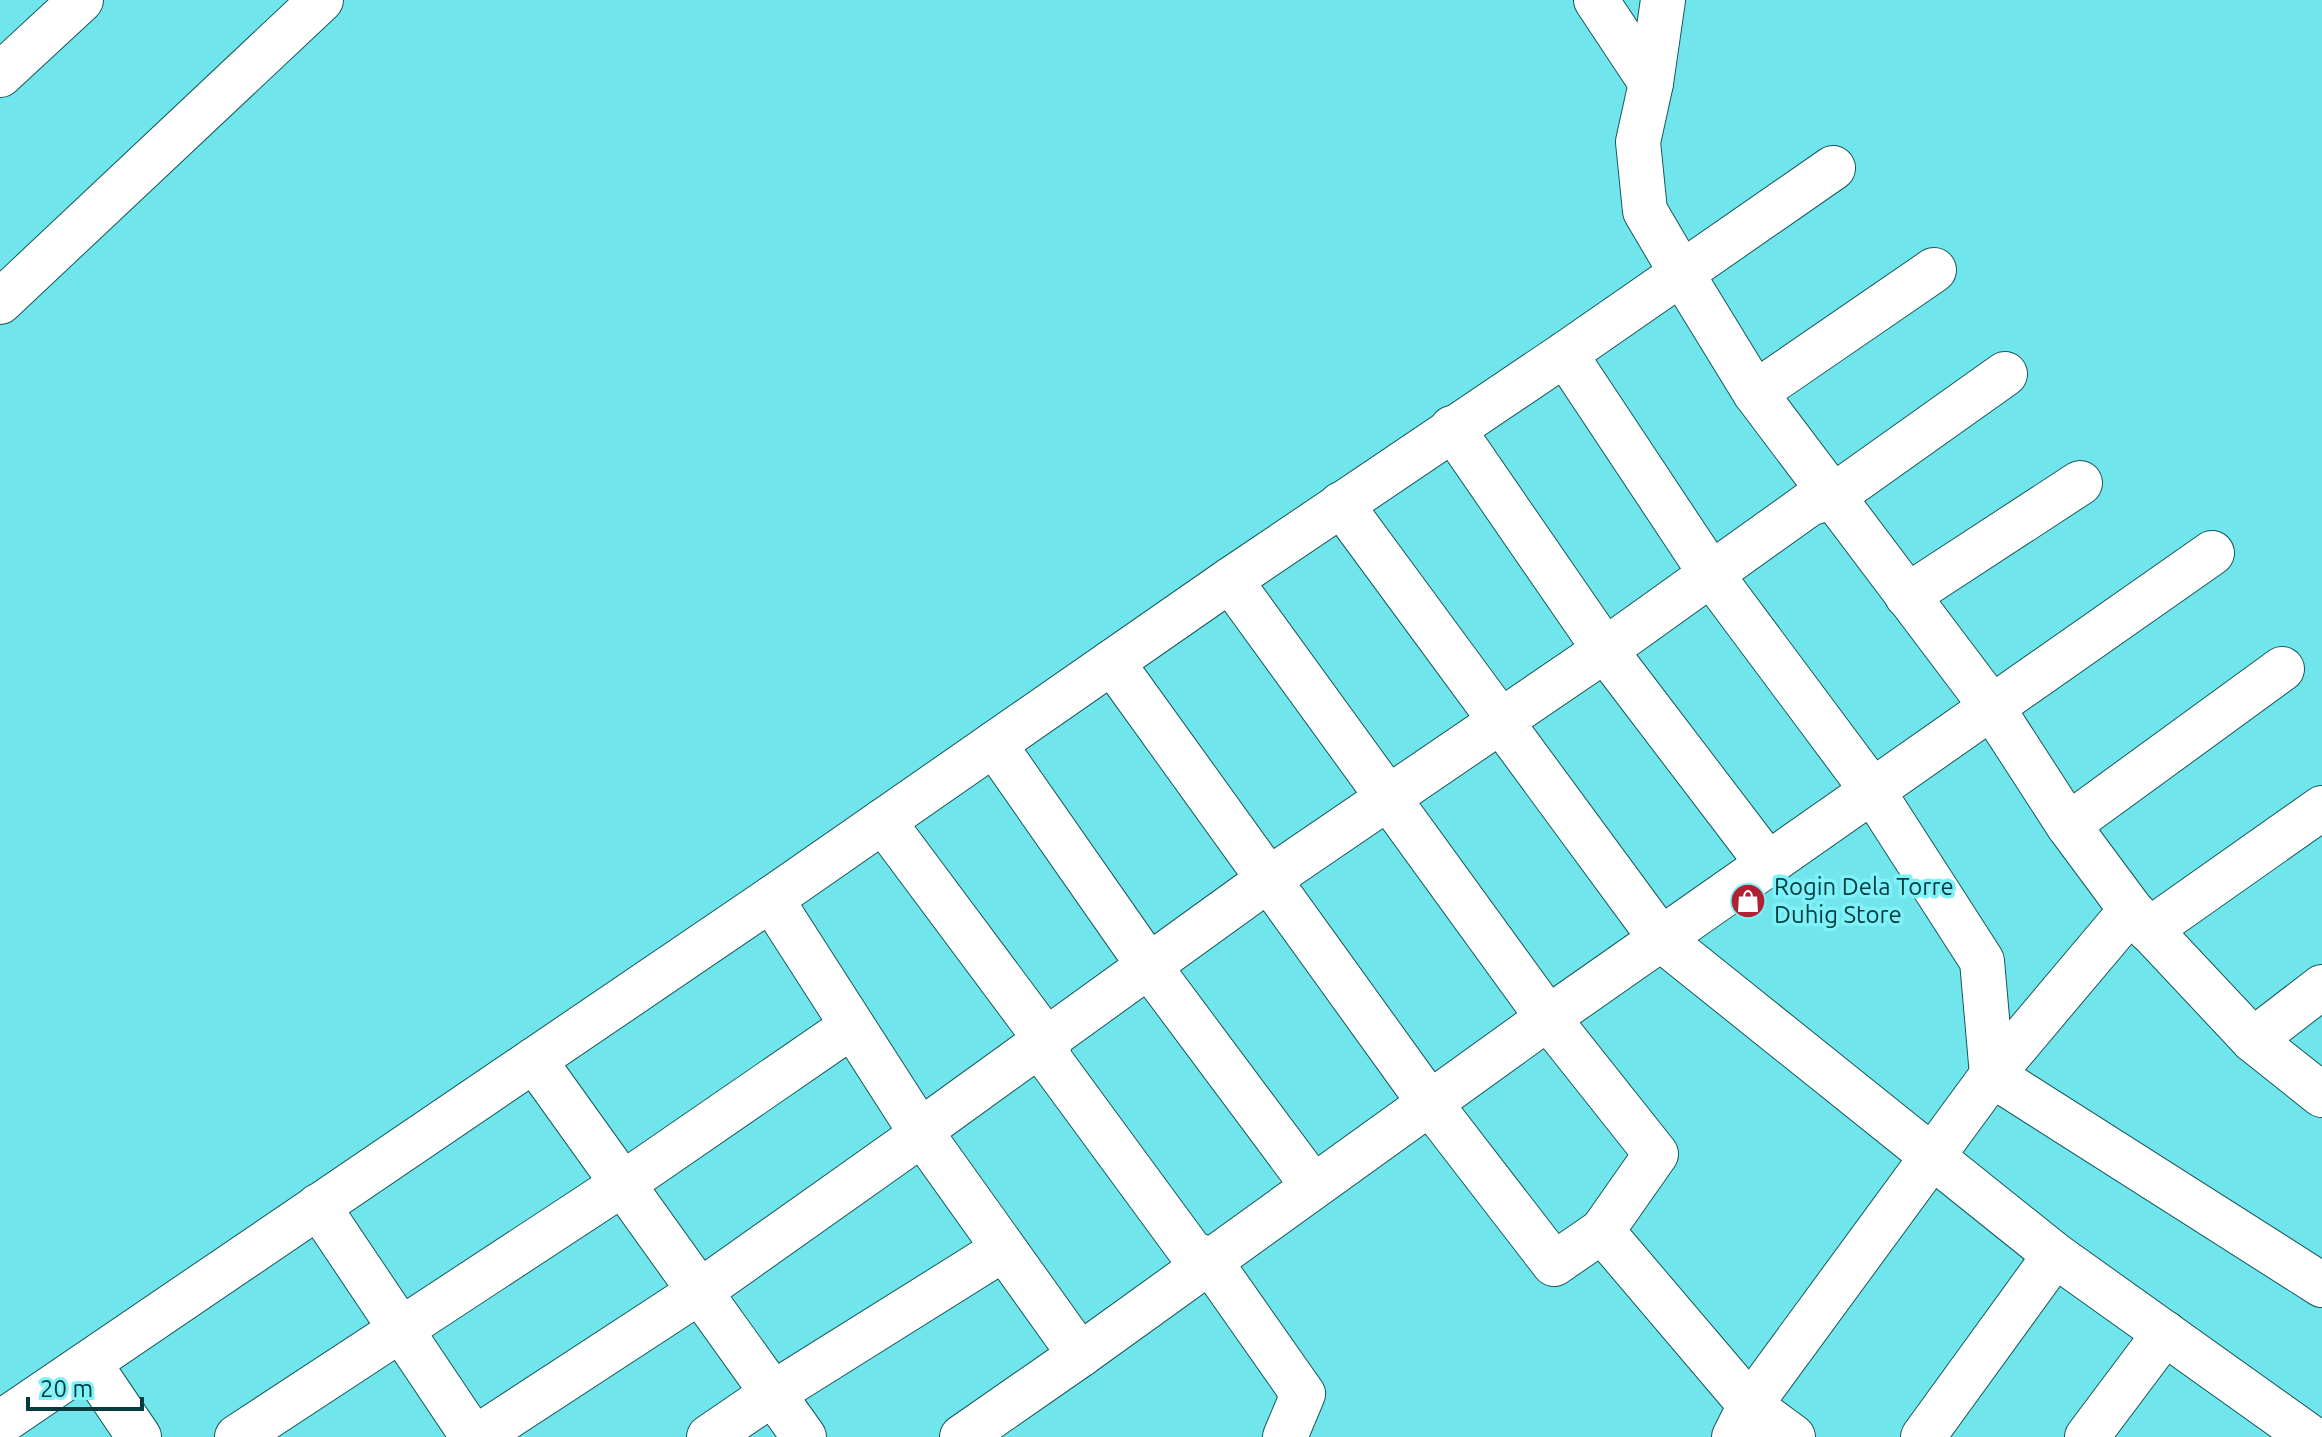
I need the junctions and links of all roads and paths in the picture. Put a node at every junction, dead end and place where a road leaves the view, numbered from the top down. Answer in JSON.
{"nodes":[{"id":1,"x":81,"y":0,"type":"edge"},
{"id":2,"x":321,"y":0,"type":"edge"},
{"id":3,"x":1596,"y":0,"type":"edge"},
{"id":4,"x":1663,"y":0,"type":"edge"},
{"id":5,"x":0,"y":75,"type":"edge"},
{"id":6,"x":1651,"y":83,"type":"junction"},
{"id":7,"x":1833,"y":168,"type":"dead end"},
{"id":8,"x":1934,"y":270,"type":"dead end"},
{"id":9,"x":1682,"y":274,"type":"junction"},
{"id":10,"x":0,"y":302,"type":"edge"},
{"id":11,"x":1565,"y":354,"type":"junction"},
{"id":12,"x":2005,"y":374,"type":"dead end"},
{"id":13,"x":1755,"y":393,"type":"junction"},
{"id":14,"x":1452,"y":428,"type":"junction"},
{"id":15,"x":2080,"y":483,"type":"dead end"},
{"id":16,"x":1832,"y":497,"type":"junction"},
{"id":17,"x":1341,"y":504,"type":"junction"},
{"id":18,"x":2212,"y":553,"type":"dead end"},
{"id":19,"x":1711,"y":574,"type":"junction"},
{"id":20,"x":1230,"y":580,"type":"junction"},
{"id":21,"x":1907,"y":596,"type":"junction"},
{"id":22,"x":1605,"y":650,"type":"junction"},
{"id":23,"x":1112,"y":662,"type":"junction"},
{"id":24,"x":2282,"y":669,"type":"dead end"},
{"id":25,"x":1991,"y":706,"type":"junction"},
{"id":26,"x":1498,"y":721,"type":"junction"},
{"id":27,"x":994,"y":744,"type":"junction"},
{"id":28,"x":1872,"y":790,"type":"junction"},
{"id":29,"x":1386,"y":797,"type":"junction"},
{"id":30,"x":2322,"y":808,"type":"edge"},
{"id":31,"x":883,"y":821,"type":"junction"},
{"id":32,"x":2068,"y":825,"type":"junction"},
{"id":33,"x":1768,"y":864,"type":"junction"},
{"id":34,"x":1269,"y":879,"type":"junction"},
{"id":35,"x":771,"y":899,"type":"junction"},
{"id":36,"x":2140,"y":920,"type":"junction"},
{"id":37,"x":1661,"y":939,"type":"junction"},
{"id":38,"x":1149,"y":966,"type":"junction"},
{"id":39,"x":2322,"y":987,"type":"edge"},
{"id":40,"x":1548,"y":1018,"type":"junction"},
{"id":41,"x":852,"y":1026,"type":"junction"},
{"id":42,"x":2253,"y":1040,"type":"junction"},
{"id":43,"x":1047,"y":1041,"type":"junction"},
{"id":44,"x":534,"y":1060,"type":"junction"},
{"id":45,"x":1992,"y":1075,"type":"junction"},
{"id":46,"x":2322,"y":1095,"type":"edge"},
{"id":47,"x":1429,"y":1102,"type":"junction"},
{"id":48,"x":920,"y":1131,"type":"junction"},
{"id":49,"x":1931,"y":1156,"type":"junction"},
{"id":50,"x":621,"y":1185,"type":"junction"},
{"id":51,"x":1313,"y":1186,"type":"junction"},
{"id":52,"x":318,"y":1206,"type":"junction"},
{"id":53,"x":1602,"y":1231,"type":"junction"},
{"id":54,"x":1002,"y":1250,"type":"junction"},
{"id":55,"x":2055,"y":1255,"type":"junction"},
{"id":56,"x":1209,"y":1260,"type":"junction"},
{"id":57,"x":2322,"y":1285,"type":"edge"},
{"id":58,"x":699,"y":1292,"type":"junction"},
{"id":59,"x":401,"y":1328,"type":"junction"},
{"id":60,"x":2165,"y":1333,"type":"junction"},
{"id":61,"x":1080,"y":1355,"type":"junction"},
{"id":62,"x":89,"y":1363,"type":"junction"},
{"id":63,"x":772,"y":1394,"type":"junction"},
{"id":64,"x":1742,"y":1421,"type":"edge"},
{"id":65,"x":0,"y":1423,"type":"edge"},
{"id":66,"x":2294,"y":1433,"type":"edge"},
{"id":67,"x":139,"y":1437,"type":"edge"},
{"id":68,"x":237,"y":1437,"type":"edge"},
{"id":69,"x":475,"y":1437,"type":"edge"},
{"id":70,"x":709,"y":1437,"type":"edge"},
{"id":71,"x":804,"y":1437,"type":"edge"},
{"id":72,"x":962,"y":1437,"type":"edge"},
{"id":73,"x":1285,"y":1437,"type":"edge"},
{"id":74,"x":1793,"y":1437,"type":"edge"},
{"id":75,"x":1923,"y":1437,"type":"edge"},
{"id":76,"x":2087,"y":1437,"type":"edge"}],
"edges":[{"from":1,"to":5,"type":"street"},
{"from":2,"to":10,"type":"street"},
{"from":3,"to":6,"type":"street"},
{"from":4,"to":6,"type":"street"},
{"from":6,"to":9,"type":"street"},
{"from":7,"to":9,"type":"street"},
{"from":8,"to":13,"type":"street"},
{"from":9,"to":11,"type":"street"},
{"from":9,"to":13,"type":"street"},
{"from":11,"to":14,"type":"street"},
{"from":11,"to":19,"type":"street"},
{"from":12,"to":16,"type":"street"},
{"from":13,"to":16,"type":"street"},
{"from":14,"to":17,"type":"street"},
{"from":14,"to":22,"type":"street"},
{"from":15,"to":21,"type":"street"},
{"from":16,"to":19,"type":"street"},
{"from":16,"to":21,"type":"street"},
{"from":17,"to":20,"type":"street"},
{"from":17,"to":26,"type":"street"},
{"from":18,"to":25,"type":"street"},
{"from":19,"to":22,"type":"street"},
{"from":19,"to":28,"type":"street"},
{"from":20,"to":23,"type":"street"},
{"from":20,"to":29,"type":"street"},
{"from":21,"to":25,"type":"street"},
{"from":22,"to":26,"type":"street"},
{"from":22,"to":33,"type":"street"},
{"from":23,"to":27,"type":"street"},
{"from":23,"to":34,"type":"street"},
{"from":24,"to":32,"type":"street"},
{"from":25,"to":28,"type":"street"},
{"from":25,"to":32,"type":"street"},
{"from":26,"to":29,"type":"street"},
{"from":26,"to":37,"type":"street"},
{"from":27,"to":31,"type":"street"},
{"from":27,"to":38,"type":"street"},
{"from":28,"to":33,"type":"street"},
{"from":28,"to":45,"type":"street"},
{"from":29,"to":34,"type":"street"},
{"from":29,"to":40,"type":"street"},
{"from":30,"to":36,"type":"street"},
{"from":31,"to":35,"type":"street"},
{"from":31,"to":43,"type":"street"},
{"from":32,"to":36,"type":"street"},
{"from":33,"to":37,"type":"street"},
{"from":34,"to":38,"type":"street"},
{"from":34,"to":47,"type":"street"},
{"from":35,"to":41,"type":"street"},
{"from":35,"to":44,"type":"street"},
{"from":36,"to":42,"type":"street"},
{"from":36,"to":45,"type":"street"},
{"from":37,"to":40,"type":"street"},
{"from":37,"to":49,"type":"street"},
{"from":38,"to":43,"type":"street"},
{"from":38,"to":51,"type":"street"},
{"from":39,"to":42,"type":"street"},
{"from":40,"to":47,"type":"street"},
{"from":40,"to":53,"type":"street"},
{"from":41,"to":48,"type":"street"},
{"from":41,"to":50,"type":"street"},
{"from":42,"to":46,"type":"street"},
{"from":43,"to":48,"type":"street"},
{"from":43,"to":56,"type":"street"},
{"from":44,"to":50,"type":"street"},
{"from":44,"to":52,"type":"street"},
{"from":45,"to":49,"type":"street"},
{"from":45,"to":57,"type":"street"},
{"from":47,"to":51,"type":"street"},
{"from":47,"to":53,"type":"street"},
{"from":48,"to":54,"type":"street"},
{"from":48,"to":58,"type":"street"},
{"from":49,"to":55,"type":"street"},
{"from":49,"to":64,"type":"street"},
{"from":50,"to":58,"type":"street"},
{"from":50,"to":59,"type":"street"},
{"from":51,"to":56,"type":"street"},
{"from":52,"to":59,"type":"street"},
{"from":52,"to":62,"type":"street"},
{"from":53,"to":64,"type":"street"},
{"from":54,"to":61,"type":"street"},
{"from":54,"to":63,"type":"street"},
{"from":55,"to":60,"type":"street"},
{"from":55,"to":75,"type":"street"},
{"from":56,"to":61,"type":"street"},
{"from":56,"to":73,"type":"street"},
{"from":58,"to":63,"type":"street"},
{"from":58,"to":69,"type":"street"},
{"from":59,"to":68,"type":"street"},
{"from":59,"to":69,"type":"street"},
{"from":60,"to":66,"type":"street"},
{"from":60,"to":76,"type":"street"},
{"from":61,"to":72,"type":"street"},
{"from":62,"to":65,"type":"street"},
{"from":62,"to":67,"type":"street"},
{"from":63,"to":70,"type":"street"},
{"from":63,"to":71,"type":"street"},
{"from":64,"to":74,"type":"street"}]}
